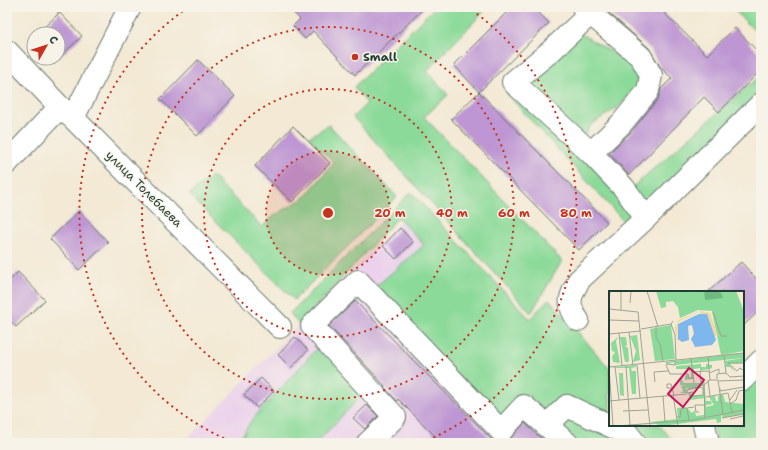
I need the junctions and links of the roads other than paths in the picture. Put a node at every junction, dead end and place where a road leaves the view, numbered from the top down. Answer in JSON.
{"nodes":[{"id":1,"x":130,"y":7,"type":"edge"},
{"id":2,"x":586,"y":11,"type":"edge"},
{"id":3,"x":7,"y":51,"type":"edge"},
{"id":4,"x":67,"y":112,"type":"junction"},
{"id":5,"x":757,"y":117,"type":"edge"},
{"id":6,"x":591,"y":154,"type":"junction"},
{"id":7,"x":7,"y":163,"type":"edge"},
{"id":8,"x":646,"y":218,"type":"junction"},
{"id":9,"x":578,"y":320,"type":"dead end"},
{"id":10,"x":280,"y":327,"type":"dead end"},
{"id":11,"x":761,"y":361,"type":"edge"},
{"id":12,"x":744,"y":378,"type":"edge"},
{"id":13,"x":609,"y":425,"type":"edge"},
{"id":14,"x":546,"y":426,"type":"junction"},
{"id":15,"x":611,"y":426,"type":"edge"},
{"id":16,"x":704,"y":426,"type":"edge"},
{"id":17,"x":368,"y":443,"type":"edge"},
{"id":18,"x":567,"y":443,"type":"edge"},
{"id":19,"x":635,"y":443,"type":"edge"},
{"id":20,"x":708,"y":443,"type":"edge"}],
"edges":[{"from":1,"to":4,"type":"street"},
{"from":2,"to":6,"type":"street"},
{"from":2,"to":6,"type":"street"},
{"from":3,"to":4,"type":"street","name":"улица Толебаева"},
{"from":4,"to":7,"type":"street"},
{"from":4,"to":10,"type":"street","name":"улица Толебаева"},
{"from":5,"to":8,"type":"street"},
{"from":6,"to":8,"type":"street"},
{"from":8,"to":9,"type":"street"},
{"from":11,"to":12,"type":"street"},
{"from":13,"to":14,"type":"street"},
{"from":14,"to":17,"type":"street"},
{"from":14,"to":18,"type":"street"},
{"from":15,"to":19,"type":"street"},
{"from":16,"to":20,"type":"street"}]}
